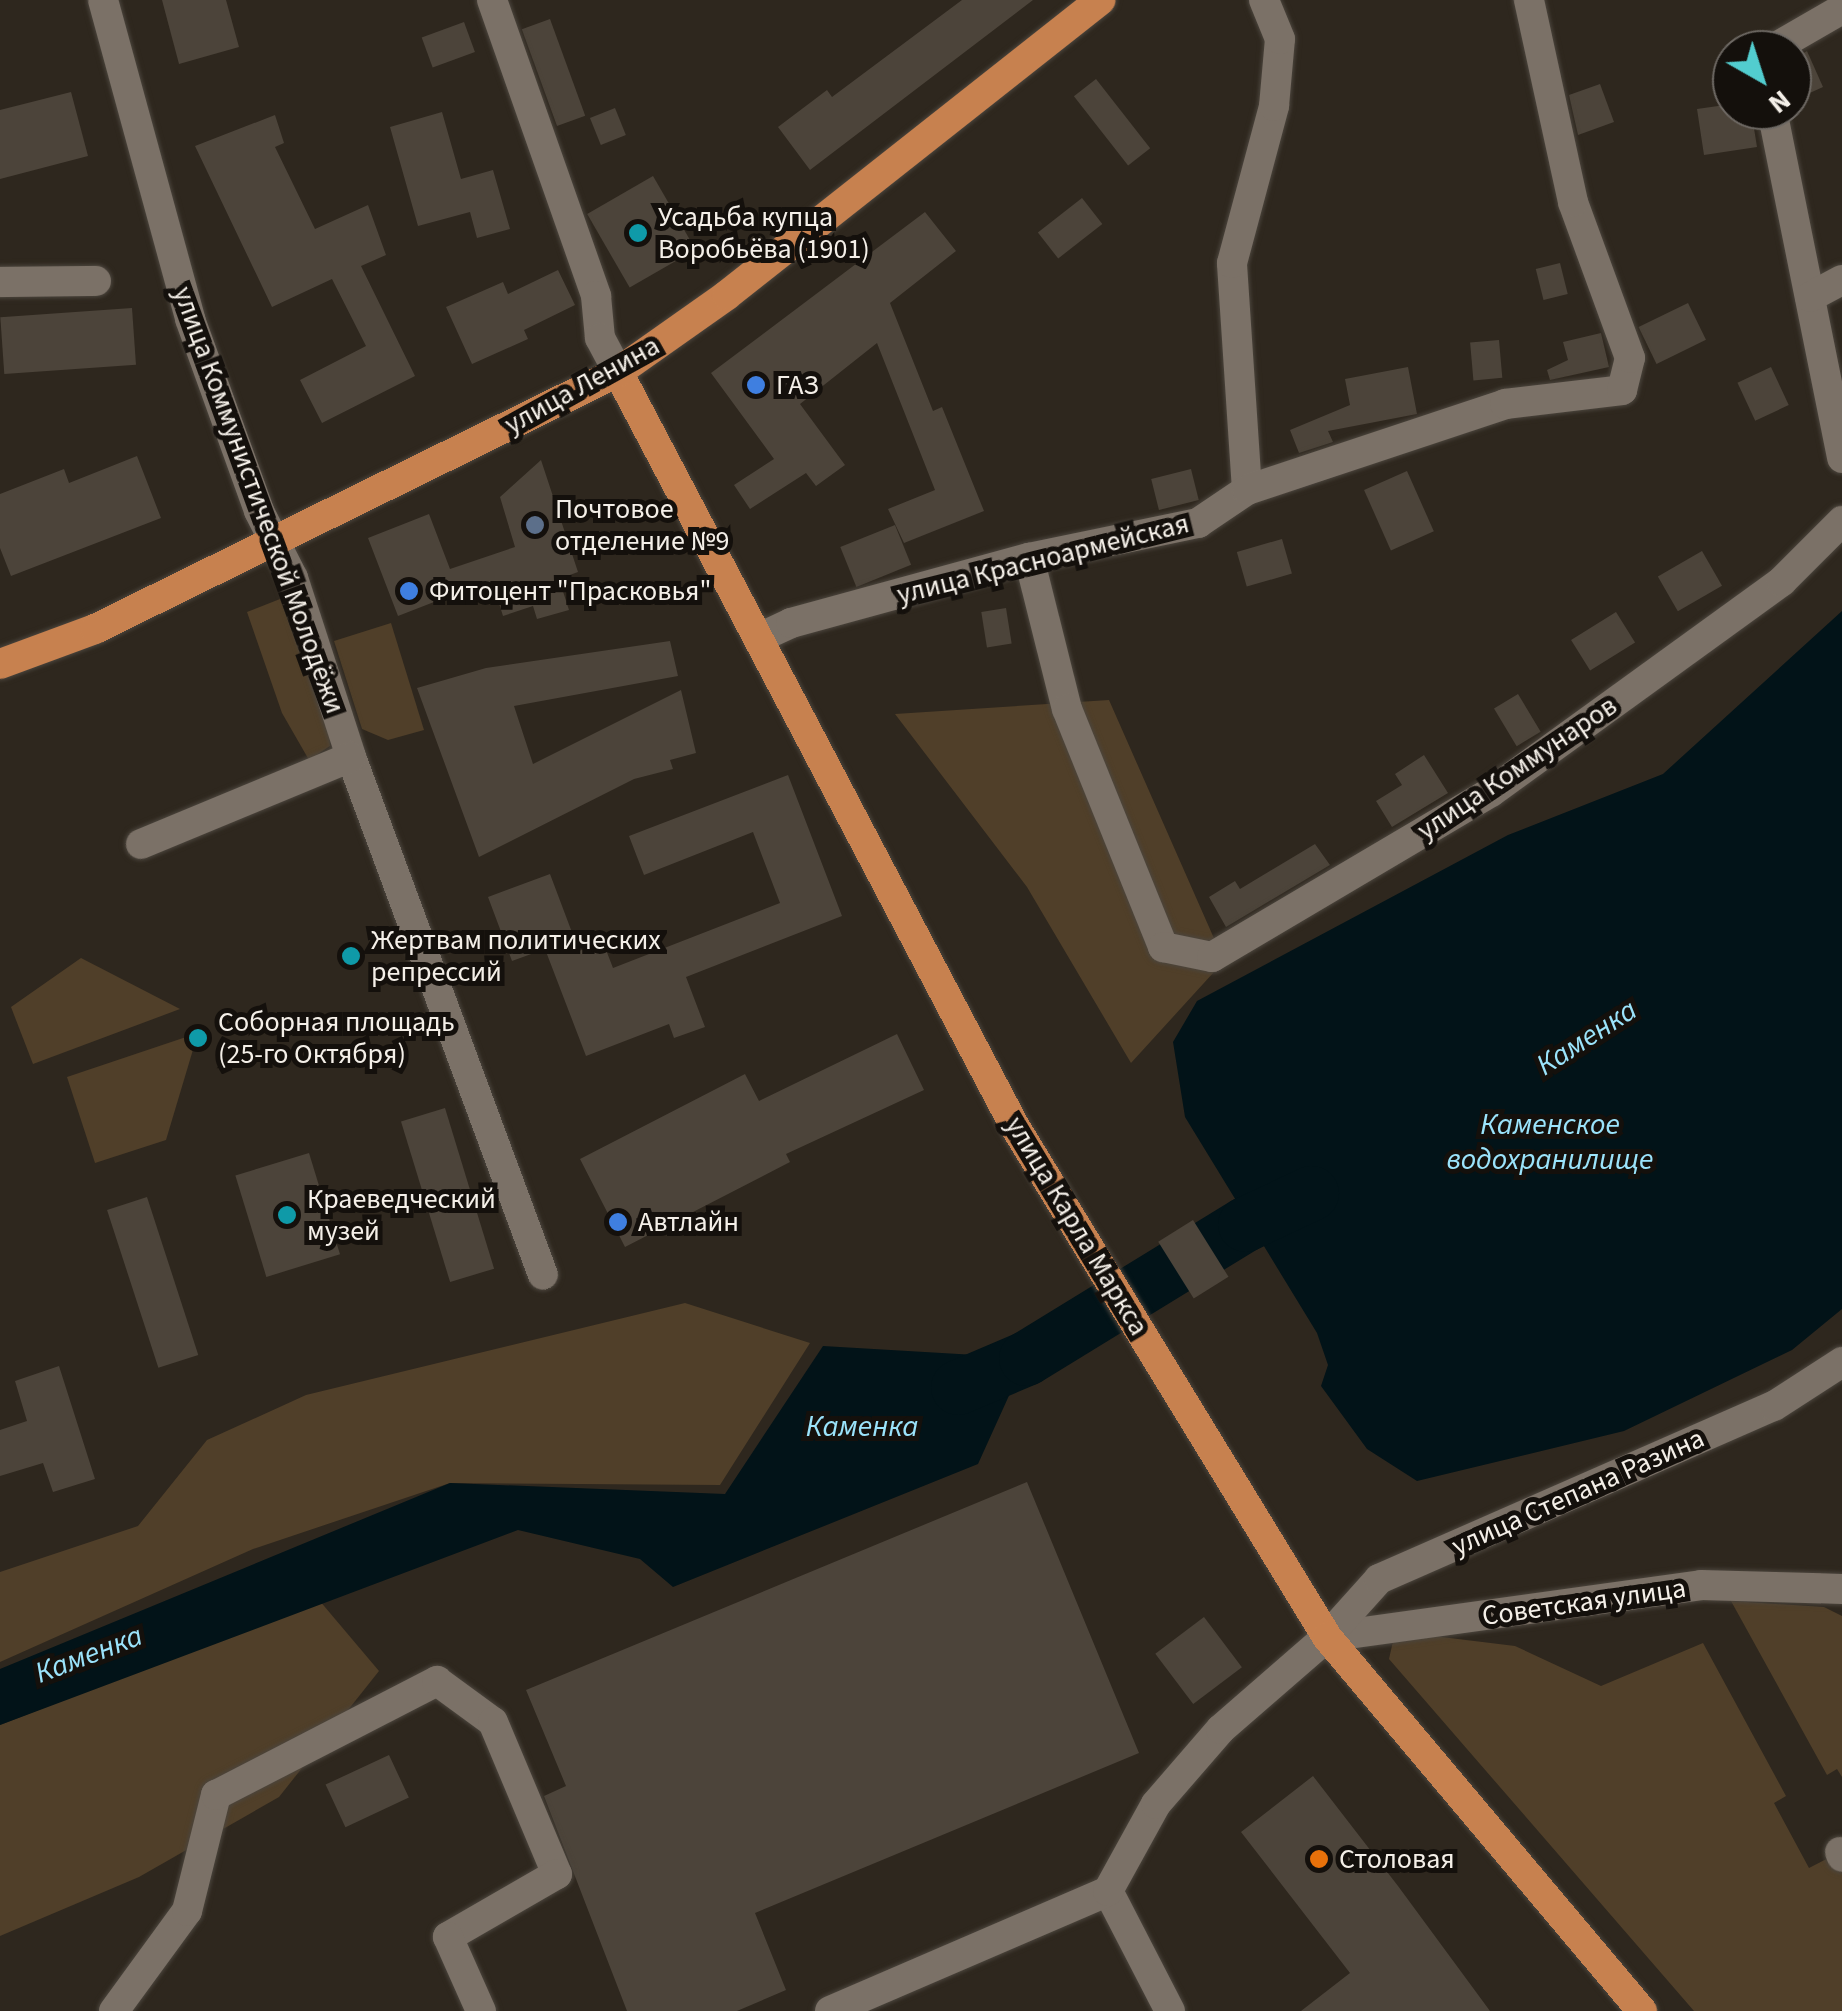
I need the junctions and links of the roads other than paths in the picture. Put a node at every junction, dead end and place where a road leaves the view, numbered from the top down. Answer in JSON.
{"nodes":[{"id":1,"x":103,"y":0,"type":"edge"},
{"id":2,"x":492,"y":0,"type":"edge"},
{"id":3,"x":1100,"y":0,"type":"edge"},
{"id":4,"x":1264,"y":0,"type":"edge"},
{"id":5,"x":1529,"y":0,"type":"edge"},
{"id":6,"x":1842,"y":8,"type":"edge"},
{"id":7,"x":1805,"y":30,"type":"edge"},
{"id":8,"x":1776,"y":130,"type":"edge"},
{"id":9,"x":1842,"y":280,"type":"edge"},
{"id":10,"x":96,"y":281,"type":"dead end"},
{"id":11,"x":0,"y":282,"type":"edge"},
{"id":12,"x":1810,"y":297,"type":"junction"},
{"id":13,"x":618,"y":372,"type":"junction"},
{"id":14,"x":1842,"y":458,"type":"edge"},
{"id":15,"x":1247,"y":490,"type":"junction"},
{"id":16,"x":1842,"y":520,"type":"edge"},
{"id":17,"x":272,"y":542,"type":"junction"},
{"id":18,"x":1029,"y":558,"type":"junction"},
{"id":19,"x":762,"y":637,"type":"junction"},
{"id":20,"x":0,"y":664,"type":"edge"},
{"id":21,"x":351,"y":756,"type":"junction"},
{"id":22,"x":140,"y":844,"type":"dead end"},
{"id":23,"x":543,"y":1275,"type":"dead end"},
{"id":24,"x":1842,"y":1362,"type":"edge"},
{"id":25,"x":1842,"y":1589,"type":"edge"},
{"id":26,"x":1327,"y":1637,"type":"junction"},
{"id":27,"x":1108,"y":1891,"type":"junction"},
{"id":28,"x":114,"y":2011,"type":"edge"},
{"id":29,"x":481,"y":2011,"type":"edge"},
{"id":30,"x":830,"y":2011,"type":"edge"},
{"id":31,"x":1170,"y":2011,"type":"edge"},
{"id":32,"x":1642,"y":2011,"type":"edge"}],
"edges":[{"from":1,"to":17,"type":"street","name":"улица Коммунистической Молодёжи"},
{"from":2,"to":13,"type":"street"},
{"from":3,"to":13,"type":"main road","name":"улица Ленина"},
{"from":4,"to":15,"type":"street"},
{"from":5,"to":15,"type":"street","name":"улица Красноармейская"},
{"from":6,"to":7,"type":"street"},
{"from":8,"to":12,"type":"street"},
{"from":9,"to":12,"type":"street"},
{"from":10,"to":11,"type":"street"},
{"from":12,"to":14,"type":"street"},
{"from":13,"to":17,"type":"main road","name":"улица Ленина"},
{"from":13,"to":19,"type":"main road","name":"улица Карла Маркса"},
{"from":15,"to":18,"type":"street","name":"улица Красноармейская"},
{"from":16,"to":18,"type":"street","name":"улица Коммунаров"},
{"from":17,"to":20,"type":"main road","name":"улица Ленина"},
{"from":17,"to":21,"type":"street","name":"улица Коммунистической Молодёжи"},
{"from":18,"to":19,"type":"street","name":"улица Красноармейская"},
{"from":19,"to":26,"type":"main road","name":"улица Карла Маркса"},
{"from":21,"to":22,"type":"street"},
{"from":21,"to":23,"type":"street","name":"улица Коммунистической Молодёжи"},
{"from":24,"to":26,"type":"street","name":"улица Степана Разина"},
{"from":25,"to":26,"type":"street","name":"Советская улица"},
{"from":26,"to":27,"type":"street","name":"улица Степана Разина"},
{"from":26,"to":32,"type":"main road","name":"улица Карла Маркса"},
{"from":27,"to":30,"type":"street"},
{"from":27,"to":31,"type":"street"},
{"from":28,"to":29,"type":"street"}]}
